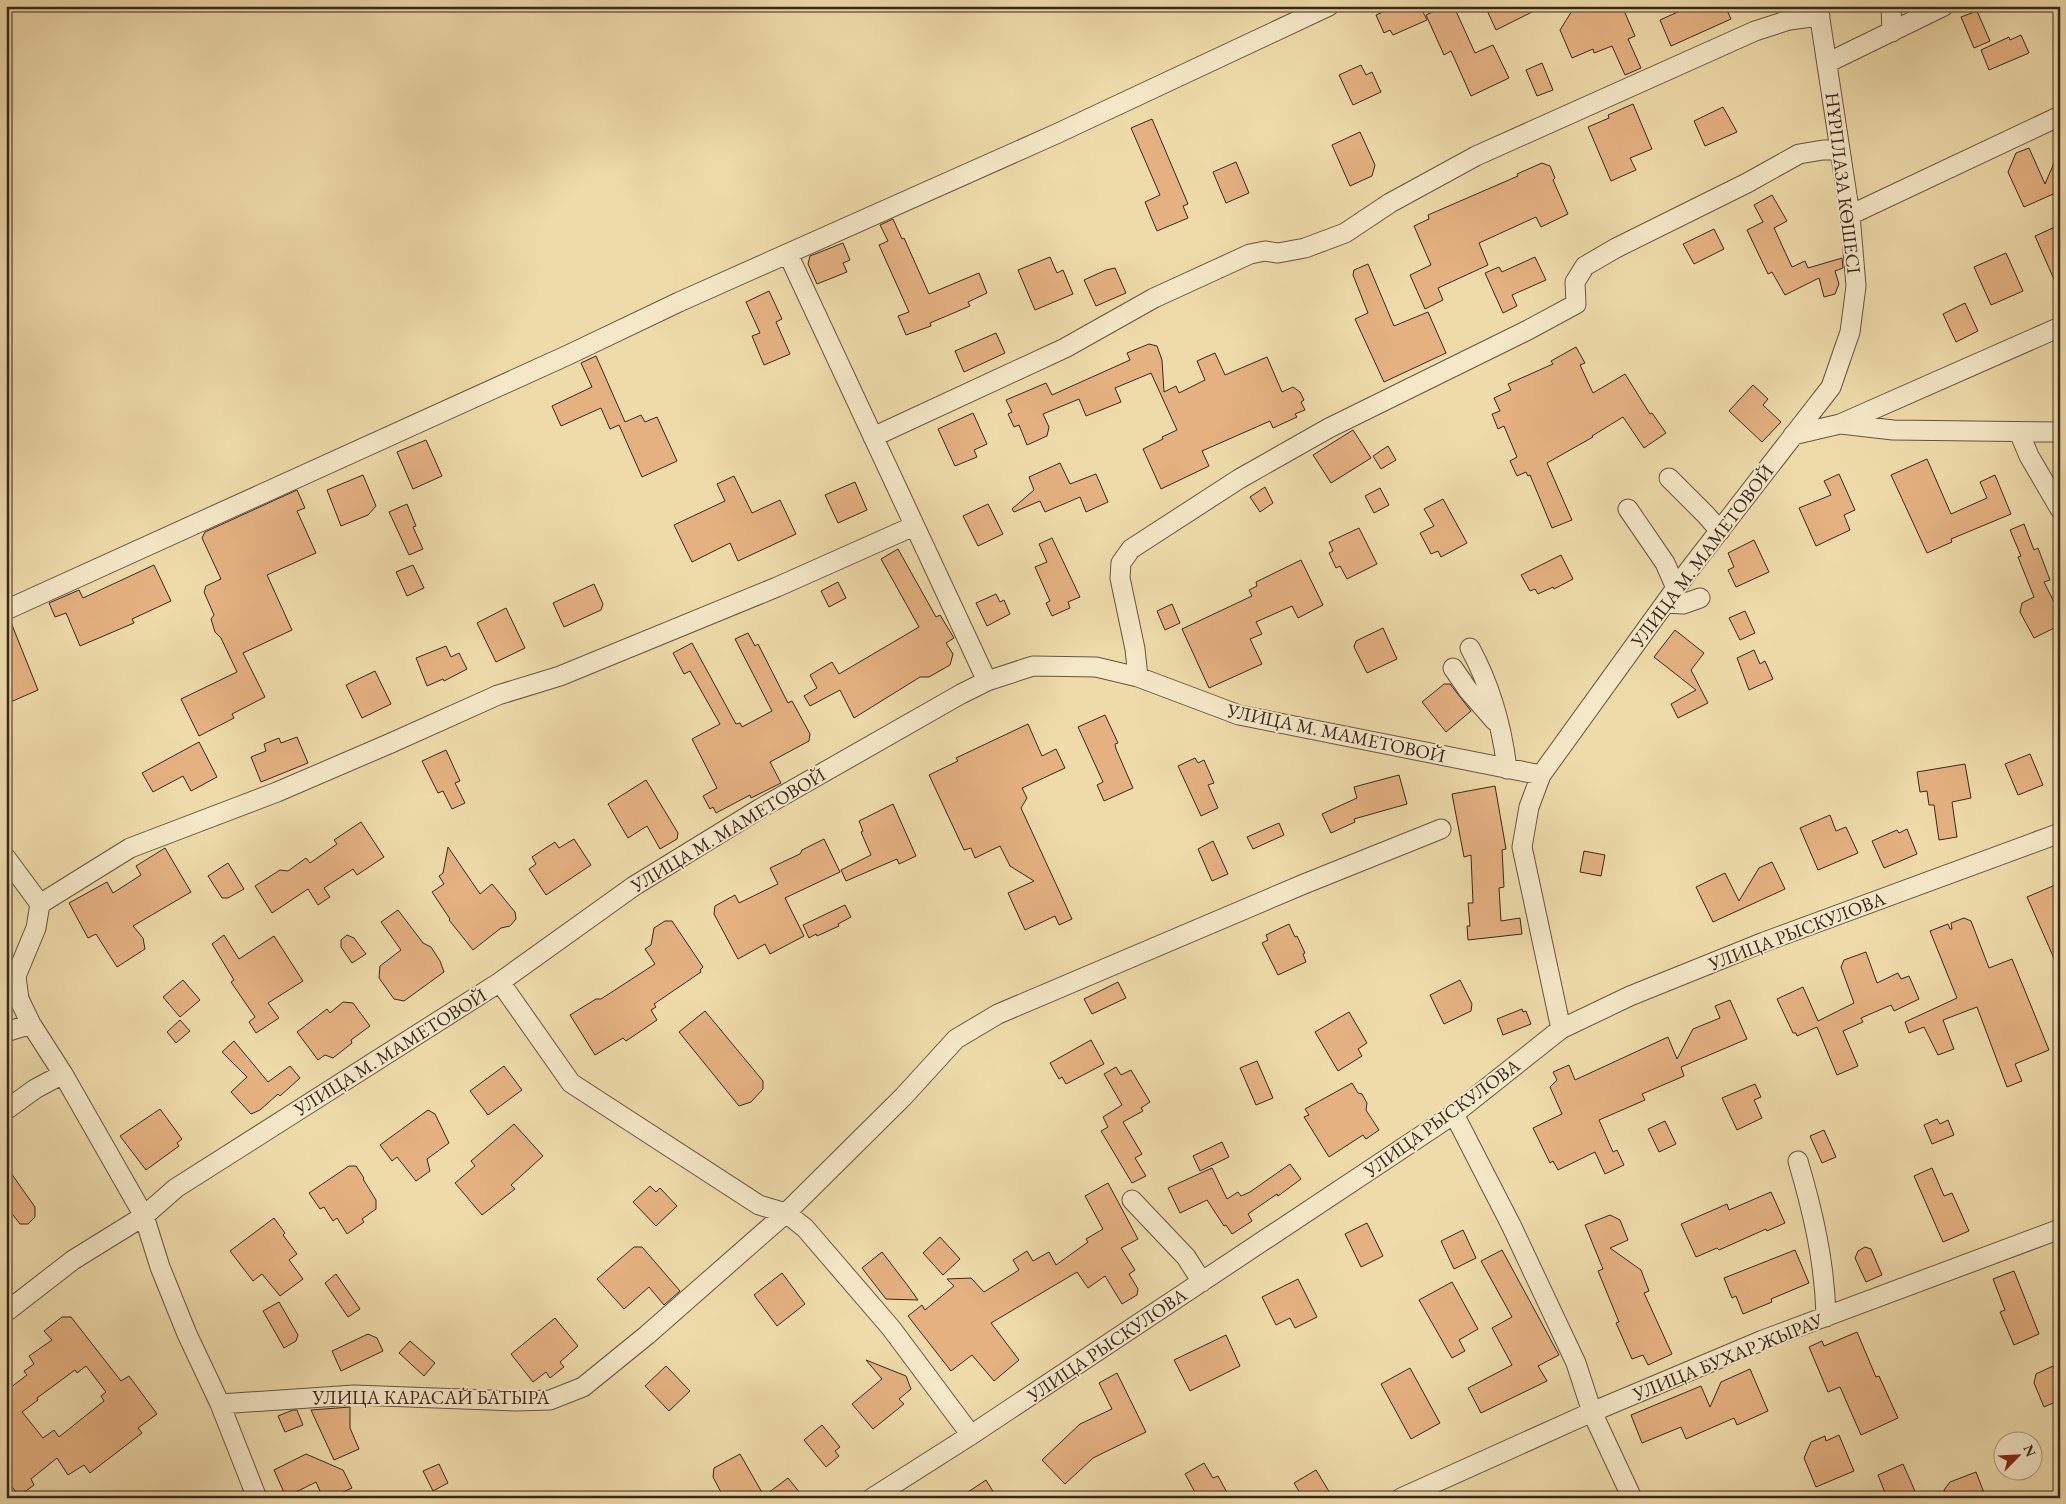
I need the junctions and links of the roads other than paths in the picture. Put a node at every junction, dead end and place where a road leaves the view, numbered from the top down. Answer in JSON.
{"nodes":[{"id":1,"x":1329,"y":6,"type":"edge"},
{"id":2,"x":1891,"y":6,"type":"edge"},
{"id":3,"x":1944,"y":6,"type":"edge"},
{"id":4,"x":1819,"y":11,"type":"edge"},
{"id":5,"x":1892,"y":32,"type":"junction"},
{"id":6,"x":1827,"y":64,"type":"junction"},
{"id":7,"x":2060,"y":116,"type":"edge"},
{"id":8,"x":1839,"y":150,"type":"junction"},
{"id":9,"x":1850,"y":215,"type":"junction"},
{"id":10,"x":788,"y":254,"type":"junction"},
{"id":11,"x":2060,"y":327,"type":"edge"},
{"id":12,"x":1840,"y":424,"type":"junction"},
{"id":13,"x":2019,"y":432,"type":"junction"},
{"id":14,"x":2060,"y":432,"type":"edge"},
{"id":15,"x":1793,"y":435,"type":"junction"},
{"id":16,"x":874,"y":437,"type":"junction"},
{"id":17,"x":1669,"y":478,"type":"dead end"},
{"id":18,"x":1628,"y":509,"type":"dead end"},
{"id":19,"x":2060,"y":509,"type":"edge"},
{"id":20,"x":914,"y":526,"type":"junction"},
{"id":21,"x":1720,"y":531,"type":"junction"},
{"id":22,"x":1676,"y":588,"type":"junction"},
{"id":23,"x":1700,"y":598,"type":"dead end"},
{"id":24,"x":1665,"y":603,"type":"junction"},
{"id":25,"x":6,"y":610,"type":"edge"},
{"id":26,"x":1470,"y":648,"type":"dead end"},
{"id":27,"x":1453,"y":668,"type":"dead end"},
{"id":28,"x":1138,"y":677,"type":"junction"},
{"id":29,"x":987,"y":681,"type":"junction"},
{"id":30,"x":1500,"y":728,"type":"junction"},
{"id":31,"x":1507,"y":769,"type":"junction"},
{"id":32,"x":1541,"y":776,"type":"junction"},
{"id":33,"x":1441,"y":829,"type":"dead end"},
{"id":34,"x":2060,"y":833,"type":"edge"},
{"id":35,"x":6,"y":858,"type":"edge"},
{"id":36,"x":40,"y":904,"type":"junction"},
{"id":37,"x":500,"y":982,"type":"junction"},
{"id":38,"x":32,"y":1024,"type":"junction"},
{"id":39,"x":1561,"y":1029,"type":"junction"},
{"id":40,"x":6,"y":1032,"type":"edge"},
{"id":41,"x":63,"y":1074,"type":"junction"},
{"id":42,"x":6,"y":1110,"type":"edge"},
{"id":43,"x":1454,"y":1114,"type":"junction"},
{"id":44,"x":1798,"y":1161,"type":"dead end"},
{"id":45,"x":1132,"y":1200,"type":"dead end"},
{"id":46,"x":786,"y":1213,"type":"junction"},
{"id":47,"x":144,"y":1216,"type":"junction"},
{"id":48,"x":2060,"y":1229,"type":"edge"},
{"id":49,"x":1202,"y":1282,"type":"junction"},
{"id":50,"x":6,"y":1312,"type":"edge"},
{"id":51,"x":1826,"y":1317,"type":"junction"},
{"id":52,"x":220,"y":1404,"type":"junction"},
{"id":53,"x":1592,"y":1412,"type":"junction"},
{"id":54,"x":972,"y":1435,"type":"junction"},
{"id":55,"x":257,"y":1498,"type":"edge"},
{"id":56,"x":872,"y":1498,"type":"edge"},
{"id":57,"x":1401,"y":1498,"type":"edge"},
{"id":58,"x":1632,"y":1498,"type":"edge"}],
"edges":[{"from":1,"to":10,"type":"street"},
{"from":2,"to":5,"type":"street"},
{"from":3,"to":5,"type":"street"},
{"from":4,"to":6,"type":"street","name":"НҰРПЛАЗА КӨШЕСІ"},
{"from":4,"to":16,"type":"street"},
{"from":5,"to":6,"type":"street"},
{"from":6,"to":8,"type":"street","name":"НҰРПЛАЗА КӨШЕСІ"},
{"from":7,"to":9,"type":"street"},
{"from":8,"to":9,"type":"street","name":"НҰРПЛАЗА КӨШЕСІ"},
{"from":8,"to":28,"type":"street"},
{"from":9,"to":15,"type":"street","name":"НҰРПЛАЗА КӨШЕСІ"},
{"from":10,"to":16,"type":"street"},
{"from":10,"to":25,"type":"street"},
{"from":11,"to":12,"type":"street"},
{"from":12,"to":13,"type":"street"},
{"from":12,"to":15,"type":"street"},
{"from":13,"to":14,"type":"street"},
{"from":13,"to":19,"type":"street"},
{"from":15,"to":21,"type":"street","name":"УЛИЦА М. МАМЕТОВОЙ"},
{"from":16,"to":20,"type":"street"},
{"from":17,"to":21,"type":"street"},
{"from":18,"to":22,"type":"street"},
{"from":20,"to":29,"type":"street"},
{"from":20,"to":36,"type":"street"},
{"from":21,"to":22,"type":"street","name":"УЛИЦА М. МАМЕТОВОЙ"},
{"from":22,"to":24,"type":"street","name":"УЛИЦА М. МАМЕТОВОЙ"},
{"from":23,"to":24,"type":"street"},
{"from":24,"to":32,"type":"street","name":"УЛИЦА М. МАМЕТОВОЙ"},
{"from":26,"to":30,"type":"street"},
{"from":27,"to":30,"type":"street"},
{"from":28,"to":29,"type":"street","name":"УЛИЦА М. МАМЕТОВОЙ"},
{"from":28,"to":31,"type":"street","name":"УЛИЦА М. МАМЕТОВОЙ"},
{"from":29,"to":37,"type":"street","name":"УЛИЦА М. МАМЕТОВОЙ"},
{"from":30,"to":31,"type":"street"},
{"from":31,"to":32,"type":"street","name":"УЛИЦА М. МАМЕТОВОЙ"},
{"from":32,"to":39,"type":"street","name":"УЛИЦА М. МАМЕТОВОЙ"},
{"from":33,"to":46,"type":"street","name":"УЛИЦА КАРАСАЙ БАТЫРА"},
{"from":34,"to":39,"type":"street","name":"УЛИЦА РЫСКУЛОВА"},
{"from":35,"to":36,"type":"street"},
{"from":36,"to":38,"type":"street"},
{"from":37,"to":46,"type":"street"},
{"from":37,"to":47,"type":"street","name":"УЛИЦА М. МАМЕТОВОЙ"},
{"from":38,"to":40,"type":"street"},
{"from":38,"to":41,"type":"street"},
{"from":39,"to":43,"type":"street","name":"УЛИЦА РЫСКУЛОВА"},
{"from":41,"to":42,"type":"street"},
{"from":41,"to":47,"type":"street"},
{"from":43,"to":49,"type":"street","name":"УЛИЦА РЫСКУЛОВА"},
{"from":43,"to":53,"type":"street"},
{"from":44,"to":51,"type":"street"},
{"from":45,"to":49,"type":"street"},
{"from":46,"to":52,"type":"street","name":"УЛИЦА КАРАСАЙ БАТЫРА"},
{"from":46,"to":54,"type":"street"},
{"from":47,"to":50,"type":"street","name":"УЛИЦА М. МАМЕТОВОЙ"},
{"from":47,"to":52,"type":"street"},
{"from":48,"to":51,"type":"street","name":"УЛИЦА БУХАР ЖЫРАУ"},
{"from":49,"to":54,"type":"street","name":"УЛИЦА РЫСКУЛОВА"},
{"from":51,"to":53,"type":"street","name":"УЛИЦА БУХАР ЖЫРАУ"},
{"from":52,"to":55,"type":"street"},
{"from":53,"to":57,"type":"street","name":"УЛИЦА БУХАР ЖЫРАУ"},
{"from":53,"to":58,"type":"street"},
{"from":54,"to":56,"type":"street","name":"УЛИЦА РЫСКУЛОВА"}]}
